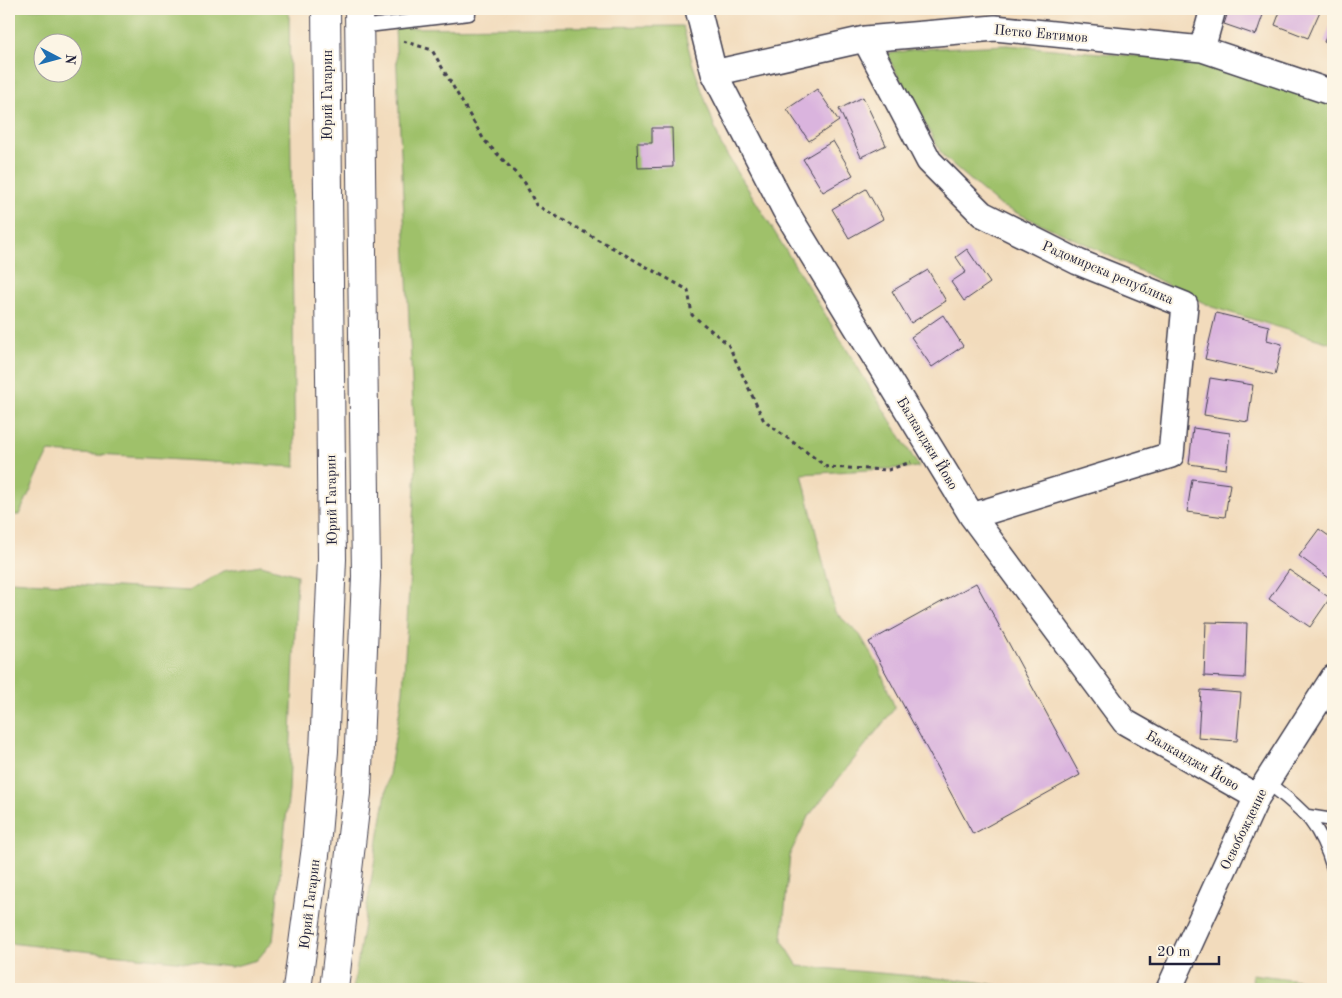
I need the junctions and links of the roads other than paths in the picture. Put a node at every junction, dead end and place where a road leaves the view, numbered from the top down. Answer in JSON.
{"nodes":[{"id":1,"x":326,"y":9,"type":"edge"},
{"id":2,"x":698,"y":9,"type":"edge"},
{"id":3,"x":1213,"y":9,"type":"edge"},
{"id":4,"x":469,"y":14,"type":"dead end"},
{"id":5,"x":359,"y":18,"type":"edge"},
{"id":6,"x":865,"y":39,"type":"junction"},
{"id":7,"x":1202,"y":49,"type":"junction"},
{"id":8,"x":714,"y":73,"type":"junction"},
{"id":9,"x":1333,"y":93,"type":"edge"},
{"id":10,"x":972,"y":516,"type":"junction"},
{"id":11,"x":1333,"y":678,"type":"edge"},
{"id":12,"x":1262,"y":789,"type":"junction"},
{"id":13,"x":1308,"y":816,"type":"junction"},
{"id":14,"x":1333,"y":820,"type":"edge"},
{"id":15,"x":1333,"y":868,"type":"edge"},
{"id":16,"x":298,"y":989,"type":"edge"},
{"id":17,"x":334,"y":989,"type":"edge"},
{"id":18,"x":1170,"y":989,"type":"edge"}],
"edges":[{"from":1,"to":16,"type":"street","name":"Юрий Гагарин"},
{"from":2,"to":8,"type":"street","name":"Балканджи Йово"},
{"from":3,"to":7,"type":"street"},
{"from":4,"to":5,"type":"lane"},
{"from":5,"to":17,"type":"street"},
{"from":6,"to":7,"type":"street","name":"Петко Евтимов"},
{"from":6,"to":8,"type":"street","name":"Петко Евтимов"},
{"from":6,"to":10,"type":"street","name":"Радомирска република"},
{"from":7,"to":9,"type":"street","name":"Петко Евтимов"},
{"from":8,"to":10,"type":"street","name":"Балканджи Йово"},
{"from":10,"to":12,"type":"street","name":"Балканджи Йово"},
{"from":11,"to":12,"type":"street","name":"Освобождение"},
{"from":12,"to":13,"type":"lane"},
{"from":12,"to":18,"type":"street","name":"Освобождение"},
{"from":13,"to":14,"type":"lane"},
{"from":13,"to":15,"type":"lane"}]}
